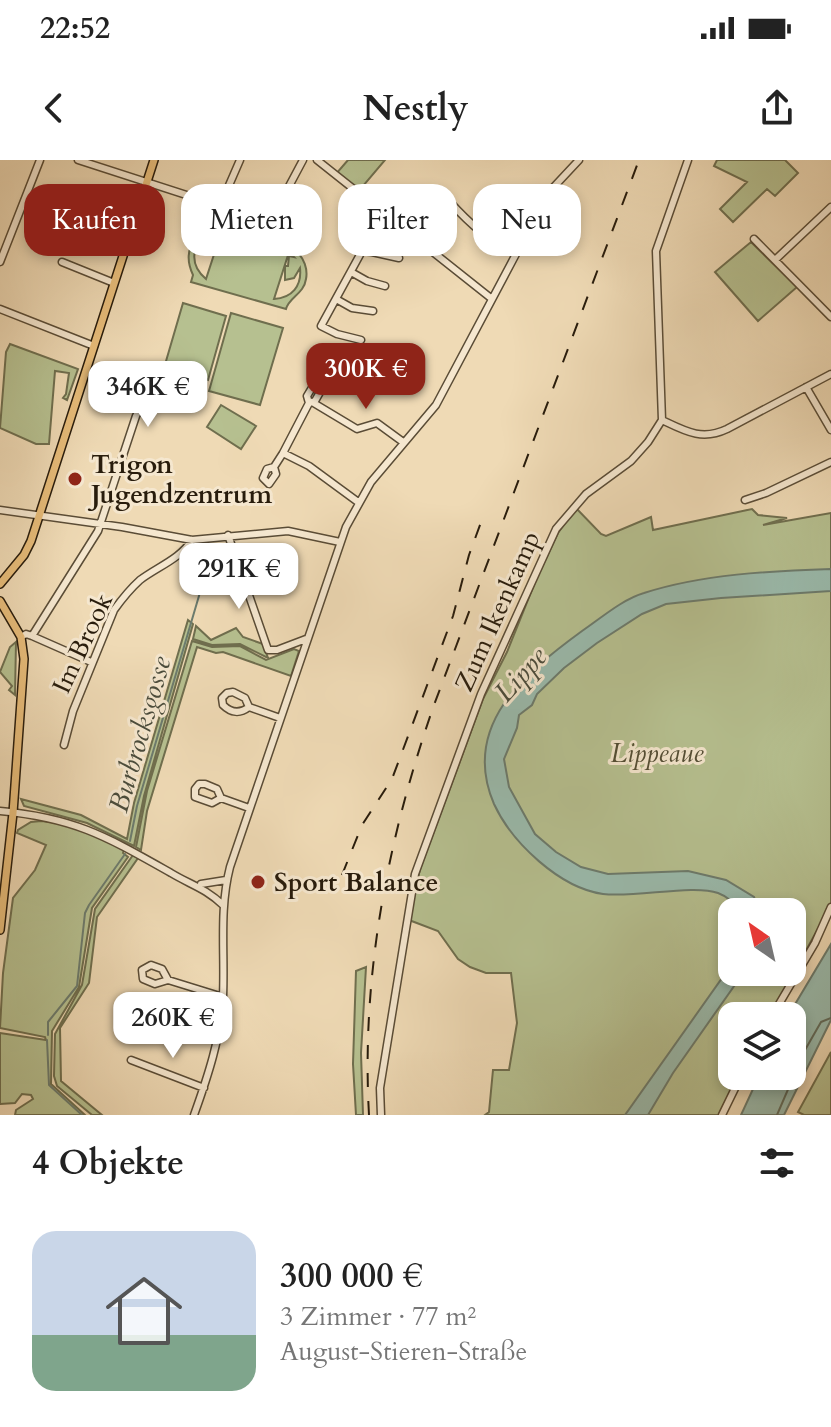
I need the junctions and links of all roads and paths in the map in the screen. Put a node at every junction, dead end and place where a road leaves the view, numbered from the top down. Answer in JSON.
{"nodes":[{"id":1,"x":40,"y":160,"type":"edge"},
{"id":2,"x":78,"y":160,"type":"edge"},
{"id":3,"x":154,"y":160,"type":"edge"},
{"id":4,"x":240,"y":160,"type":"edge"},
{"id":5,"x":303,"y":160,"type":"edge"},
{"id":6,"x":317,"y":160,"type":"edge"},
{"id":7,"x":579,"y":160,"type":"edge"},
{"id":8,"x":688,"y":160,"type":"edge"},
{"id":9,"x":147,"y":182,"type":"junction"},
{"id":10,"x":230,"y":184,"type":"edge"},
{"id":11,"x":290,"y":184,"type":"edge"},
{"id":12,"x":348,"y":184,"type":"edge"},
{"id":13,"x":557,"y":184,"type":"edge"},
{"id":14,"x":181,"y":193,"type":"edge"},
{"id":15,"x":831,"y":207,"type":"edge"},
{"id":16,"x":457,"y":210,"type":"edge"},
{"id":17,"x":473,"y":224,"type":"edge"},
{"id":18,"x":754,"y":239,"type":"dead end"},
{"id":19,"x":359,"y":256,"type":"edge"},
{"id":20,"x":390,"y":256,"type":"edge"},
{"id":21,"x":438,"y":256,"type":"edge"},
{"id":22,"x":515,"y":256,"type":"edge"},
{"id":23,"x":399,"y":258,"type":"dead end"},
{"id":24,"x":775,"y":260,"type":"junction"},
{"id":25,"x":0,"y":262,"type":"edge"},
{"id":26,"x":62,"y":262,"type":"dead end"},
{"id":27,"x":351,"y":272,"type":"junction"},
{"id":28,"x":114,"y":283,"type":"junction"},
{"id":29,"x":385,"y":286,"type":"dead end"},
{"id":30,"x":336,"y":299,"type":"junction"},
{"id":31,"x":492,"y":299,"type":"junction"},
{"id":32,"x":0,"y":309,"type":"edge"},
{"id":33,"x":373,"y":311,"type":"dead end"},
{"id":34,"x":831,"y":317,"type":"edge"},
{"id":35,"x":361,"y":340,"type":"dead end"},
{"id":36,"x":94,"y":346,"type":"junction"},
{"id":37,"x":831,"y":374,"type":"edge"},
{"id":38,"x":155,"y":378,"type":"dead end"},
{"id":39,"x":806,"y":387,"type":"junction"},
{"id":40,"x":662,"y":420,"type":"junction"},
{"id":41,"x":831,"y":430,"type":"edge"},
{"id":42,"x":403,"y":442,"type":"junction"},
{"id":43,"x":283,"y":453,"type":"junction"},
{"id":44,"x":831,"y":462,"type":"edge"},
{"id":45,"x":274,"y":467,"type":"dead end"},
{"id":46,"x":745,"y":500,"type":"dead end"},
{"id":47,"x":358,"y":502,"type":"junction"},
{"id":48,"x":0,"y":510,"type":"edge"},
{"id":49,"x":39,"y":518,"type":"junction"},
{"id":50,"x":101,"y":524,"type":"junction"},
{"id":51,"x":228,"y":535,"type":"junction"},
{"id":52,"x":192,"y":540,"type":"junction"},
{"id":53,"x":340,"y":542,"type":"junction"},
{"id":54,"x":0,"y":584,"type":"edge"},
{"id":55,"x":0,"y":601,"type":"edge"},
{"id":56,"x":32,"y":636,"type":"junction"},
{"id":57,"x":21,"y":637,"type":"junction"},
{"id":58,"x":306,"y":639,"type":"junction"},
{"id":59,"x":91,"y":662,"type":"junction"},
{"id":60,"x":249,"y":707,"type":"dead end"},
{"id":61,"x":280,"y":718,"type":"junction"},
{"id":62,"x":64,"y":745,"type":"dead end"},
{"id":63,"x":221,"y":798,"type":"dead end"},
{"id":64,"x":249,"y":808,"type":"junction"},
{"id":65,"x":0,"y":811,"type":"edge"},
{"id":66,"x":13,"y":813,"type":"junction"},
{"id":67,"x":226,"y":880,"type":"junction"},
{"id":68,"x":197,"y":884,"type":"junction"},
{"id":69,"x":223,"y":905,"type":"junction"},
{"id":70,"x":831,"y":907,"type":"edge"},
{"id":71,"x":0,"y":930,"type":"edge"},
{"id":72,"x":168,"y":980,"type":"dead end"},
{"id":73,"x":223,"y":997,"type":"junction"},
{"id":74,"x":780,"y":1002,"type":"edge"},
{"id":75,"x":131,"y":1060,"type":"dead end"},
{"id":76,"x":204,"y":1088,"type":"junction"},
{"id":77,"x":734,"y":1090,"type":"edge"},
{"id":78,"x":194,"y":1115,"type":"edge"},
{"id":79,"x":381,"y":1115,"type":"edge"},
{"id":80,"x":722,"y":1115,"type":"edge"}],
"edges":[{"from":1,"to":25,"type":"street"},
{"from":2,"to":9,"type":"street"},
{"from":3,"to":9,"type":"main road"},
{"from":4,"to":10,"type":"street"},
{"from":5,"to":11,"type":"street"},
{"from":6,"to":12,"type":"street"},
{"from":7,"to":13,"type":"street"},
{"from":8,"to":40,"type":"street"},
{"from":9,"to":14,"type":"street"},
{"from":9,"to":28,"type":"main road"},
{"from":15,"to":24,"type":"street"},
{"from":16,"to":17,"type":"street"},
{"from":18,"to":24,"type":"street"},
{"from":19,"to":27,"type":"street"},
{"from":20,"to":23,"type":"street"},
{"from":21,"to":31,"type":"street"},
{"from":22,"to":31,"type":"street"},
{"from":24,"to":34,"type":"street"},
{"from":26,"to":28,"type":"street"},
{"from":27,"to":29,"type":"street"},
{"from":27,"to":30,"type":"street"},
{"from":28,"to":36,"type":"main road"},
{"from":30,"to":33,"type":"street"},
{"from":30,"to":35,"type":"street"},
{"from":31,"to":42,"type":"street"},
{"from":32,"to":36,"type":"street"},
{"from":36,"to":49,"type":"main road"},
{"from":37,"to":39,"type":"street"},
{"from":38,"to":50,"type":"street"},
{"from":39,"to":40,"type":"street"},
{"from":39,"to":41,"type":"street"},
{"from":40,"to":79,"type":"street","name":"Zum Ikenkamp"},
{"from":42,"to":43,"type":"street"},
{"from":42,"to":47,"type":"street"},
{"from":43,"to":45,"type":"street"},
{"from":43,"to":47,"type":"street"},
{"from":44,"to":46,"type":"street"},
{"from":47,"to":53,"type":"street"},
{"from":48,"to":49,"type":"street"},
{"from":49,"to":50,"type":"street"},
{"from":49,"to":54,"type":"main road"},
{"from":50,"to":52,"type":"street"},
{"from":50,"to":56,"type":"street"},
{"from":51,"to":52,"type":"street"},
{"from":51,"to":53,"type":"street"},
{"from":51,"to":58,"type":"street"},
{"from":52,"to":59,"type":"street","name":"Im Brook"},
{"from":53,"to":58,"type":"street"},
{"from":55,"to":57,"type":"main road"},
{"from":56,"to":57,"type":"street"},
{"from":56,"to":59,"type":"street"},
{"from":57,"to":66,"type":"main road"},
{"from":58,"to":61,"type":"street"},
{"from":59,"to":62,"type":"street","name":"Im Brook"},
{"from":60,"to":61,"type":"street"},
{"from":61,"to":64,"type":"street"},
{"from":63,"to":64,"type":"street"},
{"from":64,"to":67,"type":"street"},
{"from":65,"to":66,"type":"street"},
{"from":66,"to":68,"type":"street"},
{"from":66,"to":71,"type":"main road"},
{"from":67,"to":68,"type":"street"},
{"from":67,"to":69,"type":"street"},
{"from":68,"to":69,"type":"street"},
{"from":69,"to":73,"type":"street"},
{"from":70,"to":74,"type":"street"},
{"from":72,"to":73,"type":"street"},
{"from":73,"to":76,"type":"street"},
{"from":75,"to":76,"type":"street"},
{"from":76,"to":78,"type":"street"},
{"from":77,"to":80,"type":"street"}]}
